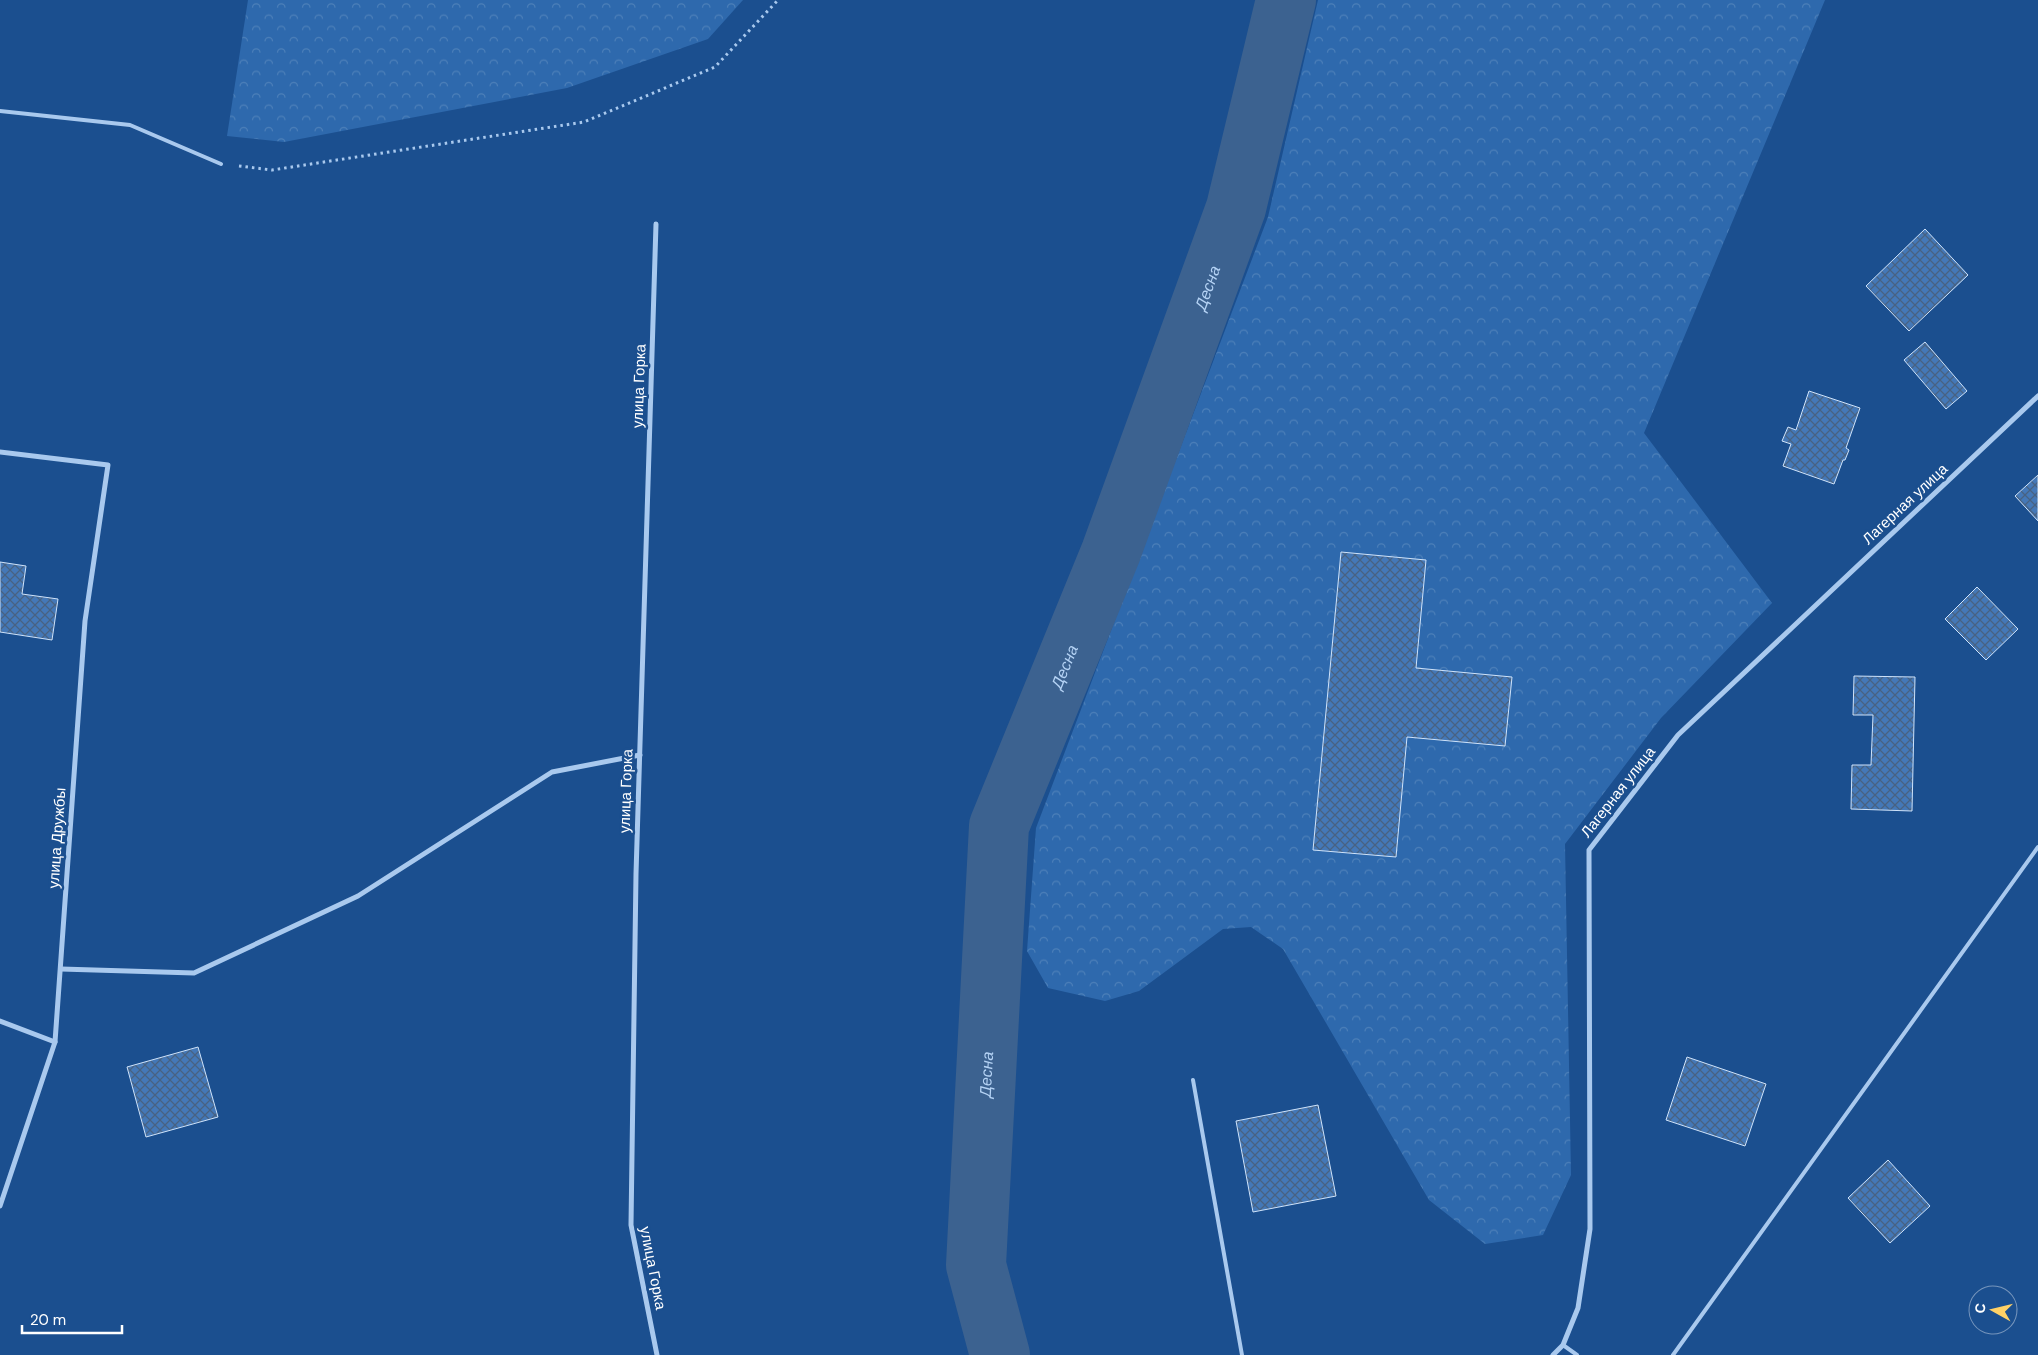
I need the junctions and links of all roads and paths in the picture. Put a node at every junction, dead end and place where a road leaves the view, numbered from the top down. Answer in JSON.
{"nodes":[{"id":1,"x":778,"y":0,"type":"edge"},
{"id":2,"x":0,"y":111,"type":"edge"},
{"id":3,"x":221,"y":164,"type":"joint"},
{"id":4,"x":656,"y":224,"type":"dead end"},
{"id":5,"x":2038,"y":396,"type":"edge"},
{"id":6,"x":0,"y":452,"type":"edge"},
{"id":7,"x":640,"y":755,"type":"junction"},
{"id":8,"x":2038,"y":847,"type":"edge"},
{"id":9,"x":61,"y":969,"type":"junction"},
{"id":10,"x":0,"y":1021,"type":"edge"},
{"id":11,"x":55,"y":1042,"type":"junction"},
{"id":12,"x":1193,"y":1080,"type":"dead end"},
{"id":13,"x":0,"y":1206,"type":"edge"},
{"id":14,"x":1563,"y":1345,"type":"junction"},
{"id":15,"x":658,"y":1355,"type":"edge"},
{"id":16,"x":1242,"y":1355,"type":"edge"},
{"id":17,"x":1553,"y":1355,"type":"edge"},
{"id":18,"x":1577,"y":1355,"type":"edge"},
{"id":19,"x":1674,"y":1355,"type":"edge"}],
"edges":[{"from":1,"to":3,"type":"path"},
{"from":2,"to":3,"type":"lane"},
{"from":4,"to":7,"type":"street","name":"улица Горка"},
{"from":5,"to":14,"type":"street","name":"Лагерная улица"},
{"from":6,"to":9,"type":"street","name":"улица Дружбы"},
{"from":7,"to":9,"type":"street"},
{"from":7,"to":15,"type":"street","name":"улица Горка"},
{"from":8,"to":19,"type":"lane"},
{"from":9,"to":11,"type":"street","name":"улица Дружбы"},
{"from":10,"to":11,"type":"street"},
{"from":11,"to":13,"type":"street","name":"улица Дружбы"},
{"from":12,"to":16,"type":"lane"},
{"from":14,"to":17,"type":"street","name":"Лагерная улица"},
{"from":14,"to":18,"type":"lane"}]}
